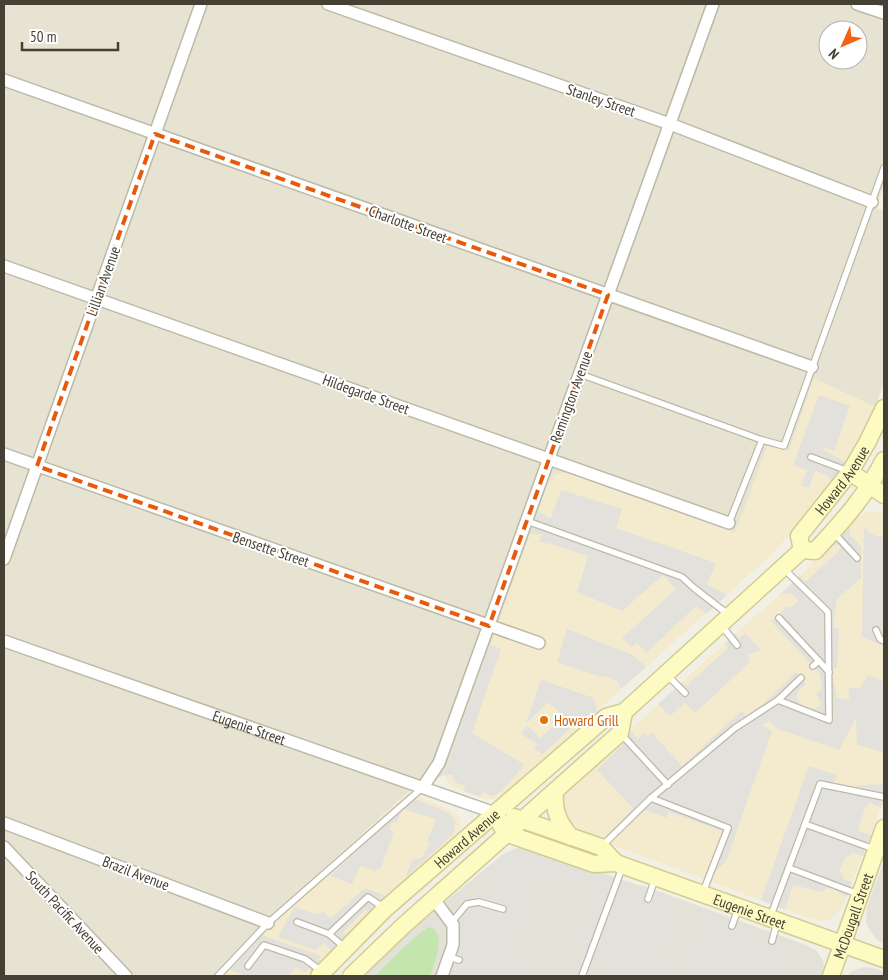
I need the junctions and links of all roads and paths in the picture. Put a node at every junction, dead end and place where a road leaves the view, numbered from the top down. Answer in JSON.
{"nodes":[{"id":1,"x":201,"y":4,"type":"edge"},
{"id":2,"x":328,"y":4,"type":"edge"},
{"id":3,"x":713,"y":4,"type":"edge"},
{"id":4,"x":857,"y":4,"type":"edge"},
{"id":5,"x":884,"y":13,"type":"edge"},
{"id":6,"x":4,"y":80,"type":"edge"},
{"id":7,"x":670,"y":124,"type":"junction"},
{"id":8,"x":155,"y":134,"type":"junction"},
{"id":9,"x":884,"y":168,"type":"edge"},
{"id":10,"x":882,"y":179,"type":"edge"},
{"id":11,"x":872,"y":202,"type":"junction"},
{"id":12,"x":4,"y":266,"type":"edge"},
{"id":13,"x":608,"y":295,"type":"junction"},
{"id":14,"x":96,"y":298,"type":"junction"},
{"id":15,"x":812,"y":367,"type":"junction"},
{"id":16,"x":580,"y":374,"type":"junction"},
{"id":17,"x":884,"y":408,"type":"edge"},
{"id":18,"x":762,"y":440,"type":"junction"},
{"id":19,"x":4,"y":454,"type":"edge"},
{"id":20,"x":811,"y":457,"type":"dead end"},
{"id":21,"x":549,"y":459,"type":"junction"},
{"id":22,"x":884,"y":460,"type":"edge"},
{"id":23,"x":37,"y":466,"type":"junction"},
{"id":24,"x":850,"y":472,"type":"junction"},
{"id":25,"x":870,"y":486,"type":"junction"},
{"id":26,"x":884,"y":495,"type":"edge"},
{"id":27,"x":527,"y":521,"type":"junction"},
{"id":28,"x":729,"y":523,"type":"joint"},
{"id":29,"x":833,"y":532,"type":"junction"},
{"id":30,"x":802,"y":550,"type":"junction"},
{"id":31,"x":5,"y":551,"type":"edge"},
{"id":32,"x":857,"y":558,"type":"dead end"},
{"id":33,"x":782,"y":568,"type":"junction"},
{"id":34,"x":779,"y":618,"type":"dead end"},
{"id":35,"x":725,"y":620,"type":"junction"},
{"id":36,"x":489,"y":626,"type":"junction"},
{"id":37,"x":876,"y":630,"type":"dead end"},
{"id":38,"x":4,"y":640,"type":"edge"},
{"id":39,"x":884,"y":641,"type":"edge"},
{"id":40,"x":539,"y":643,"type":"dead end"},
{"id":41,"x":737,"y":645,"type":"dead end"},
{"id":42,"x":819,"y":661,"type":"junction"},
{"id":43,"x":813,"y":666,"type":"dead end"},
{"id":44,"x":829,"y":672,"type":"junction"},
{"id":45,"x":666,"y":674,"type":"junction"},
{"id":46,"x":801,"y":678,"type":"dead end"},
{"id":47,"x":685,"y":694,"type":"dead end"},
{"id":48,"x":778,"y":700,"type":"junction"},
{"id":49,"x":624,"y":712,"type":"junction"},
{"id":50,"x":620,"y":733,"type":"junction"},
{"id":51,"x":668,"y":785,"type":"junction"},
{"id":52,"x":423,"y":787,"type":"junction"},
{"id":53,"x":555,"y":791,"type":"junction"},
{"id":54,"x":884,"y":797,"type":"edge"},
{"id":55,"x":652,"y":798,"type":"junction"},
{"id":56,"x":495,"y":813,"type":"junction"},
{"id":57,"x":522,"y":819,"type":"junction"},
{"id":58,"x":4,"y":823,"type":"edge"},
{"id":59,"x":805,"y":824,"type":"junction"},
{"id":60,"x":884,"y":828,"type":"edge"},
{"id":61,"x":505,"y":833,"type":"junction"},
{"id":62,"x":571,"y":837,"type":"junction"},
{"id":63,"x":4,"y":847,"type":"edge"},
{"id":64,"x":601,"y":847,"type":"junction"},
{"id":65,"x":876,"y":850,"type":"junction"},
{"id":66,"x":619,"y":864,"type":"junction"},
{"id":67,"x":789,"y":868,"type":"junction"},
{"id":68,"x":656,"y":877,"type":"junction"},
{"id":69,"x":702,"y":894,"type":"junction"},
{"id":70,"x":860,"y":895,"type":"junction"},
{"id":71,"x":433,"y":898,"type":"junction"},
{"id":72,"x":648,"y":899,"type":"dead end"},
{"id":73,"x":739,"y":907,"type":"junction"},
{"id":74,"x":385,"y":909,"type":"junction"},
{"id":75,"x":503,"y":909,"type":"dead end"},
{"id":76,"x":773,"y":919,"type":"junction"},
{"id":77,"x":297,"y":922,"type":"dead end"},
{"id":78,"x":268,"y":923,"type":"junction"},
{"id":79,"x":451,"y":923,"type":"junction"},
{"id":80,"x":732,"y":926,"type":"dead end"},
{"id":81,"x":329,"y":934,"type":"junction"},
{"id":82,"x":772,"y":941,"type":"dead end"},
{"id":83,"x":843,"y":944,"type":"junction"},
{"id":84,"x":345,"y":949,"type":"junction"},
{"id":85,"x":884,"y":959,"type":"edge"},
{"id":86,"x":248,"y":966,"type":"dead end"},
{"id":87,"x":321,"y":974,"type":"edge"},
{"id":88,"x":126,"y":976,"type":"edge"},
{"id":89,"x":218,"y":976,"type":"edge"},
{"id":90,"x":350,"y":976,"type":"edge"},
{"id":91,"x":442,"y":976,"type":"edge"},
{"id":92,"x":582,"y":976,"type":"edge"},
{"id":93,"x":831,"y":976,"type":"edge"}],
"edges":[{"from":1,"to":8,"type":"street","name":"Lillian Avenue"},
{"from":2,"to":7,"type":"street","name":"Stanley Street"},
{"from":3,"to":7,"type":"street","name":"Remington Avenue"},
{"from":4,"to":5,"type":"street"},
{"from":6,"to":8,"type":"street","name":"Charlotte Street"},
{"from":7,"to":11,"type":"street","name":"Stanley Street"},
{"from":7,"to":13,"type":"street","name":"Remington Avenue"},
{"from":8,"to":13,"type":"street","name":"Charlotte Street"},
{"from":8,"to":14,"type":"street","name":"Lillian Avenue"},
{"from":9,"to":10,"type":"lane"},
{"from":10,"to":11,"type":"lane"},
{"from":11,"to":15,"type":"lane"},
{"from":12,"to":14,"type":"street","name":"Hildegarde Street"},
{"from":13,"to":15,"type":"street","name":"Charlotte Street"},
{"from":13,"to":16,"type":"street","name":"Remington Avenue"},
{"from":14,"to":21,"type":"street","name":"Hildegarde Street"},
{"from":14,"to":23,"type":"street","name":"Lillian Avenue"},
{"from":15,"to":18,"type":"lane"},
{"from":16,"to":18,"type":"lane"},
{"from":16,"to":21,"type":"street","name":"Remington Avenue"},
{"from":17,"to":24,"type":"main road","name":"Howard Avenue"},
{"from":18,"to":28,"type":"lane"},
{"from":19,"to":23,"type":"street","name":"Bensette Street"},
{"from":20,"to":24,"type":"lane"},
{"from":21,"to":27,"type":"street","name":"Remington Avenue"},
{"from":21,"to":28,"type":"street","name":"Hildegarde Street"},
{"from":22,"to":25,"type":"main road","name":"Howard Avenue"},
{"from":23,"to":31,"type":"street","name":"Lillian Avenue"},
{"from":23,"to":36,"type":"street","name":"Bensette Street"},
{"from":24,"to":25,"type":"main road"},
{"from":24,"to":30,"type":"main road","name":"Howard Avenue"},
{"from":25,"to":26,"type":"main road"},
{"from":25,"to":29,"type":"main road","name":"Howard Avenue"},
{"from":27,"to":35,"type":"lane"},
{"from":27,"to":36,"type":"street","name":"Remington Avenue"},
{"from":29,"to":30,"type":"main road","name":"Howard Avenue"},
{"from":29,"to":32,"type":"lane"},
{"from":30,"to":33,"type":"main road","name":"Howard Avenue"},
{"from":33,"to":35,"type":"main road","name":"Howard Avenue"},
{"from":33,"to":44,"type":"lane"},
{"from":34,"to":42,"type":"lane"},
{"from":35,"to":41,"type":"lane"},
{"from":35,"to":45,"type":"main road","name":"Howard Avenue"},
{"from":36,"to":40,"type":"street","name":"Bensette Street"},
{"from":36,"to":52,"type":"street","name":"Remington Avenue"},
{"from":37,"to":39,"type":"lane"},
{"from":38,"to":52,"type":"street","name":"Eugenie Street"},
{"from":42,"to":43,"type":"lane"},
{"from":42,"to":44,"type":"lane"},
{"from":44,"to":48,"type":"lane"},
{"from":45,"to":47,"type":"lane"},
{"from":45,"to":49,"type":"main road","name":"Howard Avenue"},
{"from":46,"to":48,"type":"lane"},
{"from":48,"to":51,"type":"lane"},
{"from":49,"to":50,"type":"main road"},
{"from":49,"to":56,"type":"main road","name":"Howard Avenue"},
{"from":50,"to":51,"type":"lane"},
{"from":50,"to":53,"type":"main road","name":"Howard Avenue"},
{"from":51,"to":55,"type":"lane"},
{"from":52,"to":56,"type":"street","name":"Eugenie Street"},
{"from":52,"to":78,"type":"lane"},
{"from":53,"to":57,"type":"main road","name":"Howard Avenue"},
{"from":53,"to":62,"type":"main road"},
{"from":54,"to":59,"type":"lane"},
{"from":55,"to":64,"type":"lane"},
{"from":55,"to":69,"type":"lane"},
{"from":56,"to":57,"type":"main road","name":"Eugenie Street"},
{"from":56,"to":61,"type":"main road"},
{"from":56,"to":74,"type":"main road","name":"Howard Avenue"},
{"from":57,"to":61,"type":"main road","name":"Howard Avenue"},
{"from":57,"to":62,"type":"main road","name":"Eugenie Street"},
{"from":58,"to":78,"type":"street","name":"Brazil Avenue"},
{"from":59,"to":65,"type":"lane"},
{"from":59,"to":67,"type":"lane"},
{"from":60,"to":65,"type":"main road","name":"McDougall Street"},
{"from":61,"to":66,"type":"main road","name":"Eugenie Street"},
{"from":61,"to":71,"type":"main road","name":"Howard Avenue"},
{"from":62,"to":64,"type":"main road","name":"Eugenie Street"},
{"from":63,"to":88,"type":"street","name":"South Pacific Avenue"},
{"from":64,"to":66,"type":"main road","name":"Eugenie Street"},
{"from":65,"to":70,"type":"main road","name":"McDougall Street"},
{"from":66,"to":68,"type":"main road","name":"Eugenie Street"},
{"from":66,"to":92,"type":"lane"},
{"from":67,"to":70,"type":"lane"},
{"from":67,"to":76,"type":"lane"},
{"from":68,"to":69,"type":"main road","name":"Eugenie Street"},
{"from":68,"to":72,"type":"lane"},
{"from":69,"to":73,"type":"main road","name":"Eugenie Street"},
{"from":70,"to":83,"type":"main road","name":"McDougall Street"},
{"from":71,"to":79,"type":"street"},
{"from":71,"to":90,"type":"main road","name":"Howard Avenue"},
{"from":73,"to":76,"type":"main road","name":"Eugenie Street"},
{"from":73,"to":80,"type":"lane"},
{"from":74,"to":81,"type":"lane"},
{"from":74,"to":84,"type":"main road","name":"Howard Avenue"},
{"from":75,"to":79,"type":"lane"},
{"from":76,"to":82,"type":"lane"},
{"from":76,"to":83,"type":"main road","name":"Eugenie Street"},
{"from":77,"to":81,"type":"lane"},
{"from":78,"to":89,"type":"lane"},
{"from":79,"to":91,"type":"street"},
{"from":81,"to":84,"type":"lane"},
{"from":83,"to":85,"type":"main road","name":"Eugenie Street"},
{"from":83,"to":93,"type":"main road","name":"McDougall Street"},
{"from":84,"to":87,"type":"main road","name":"Howard Avenue"},
{"from":86,"to":87,"type":"lane"}]}
